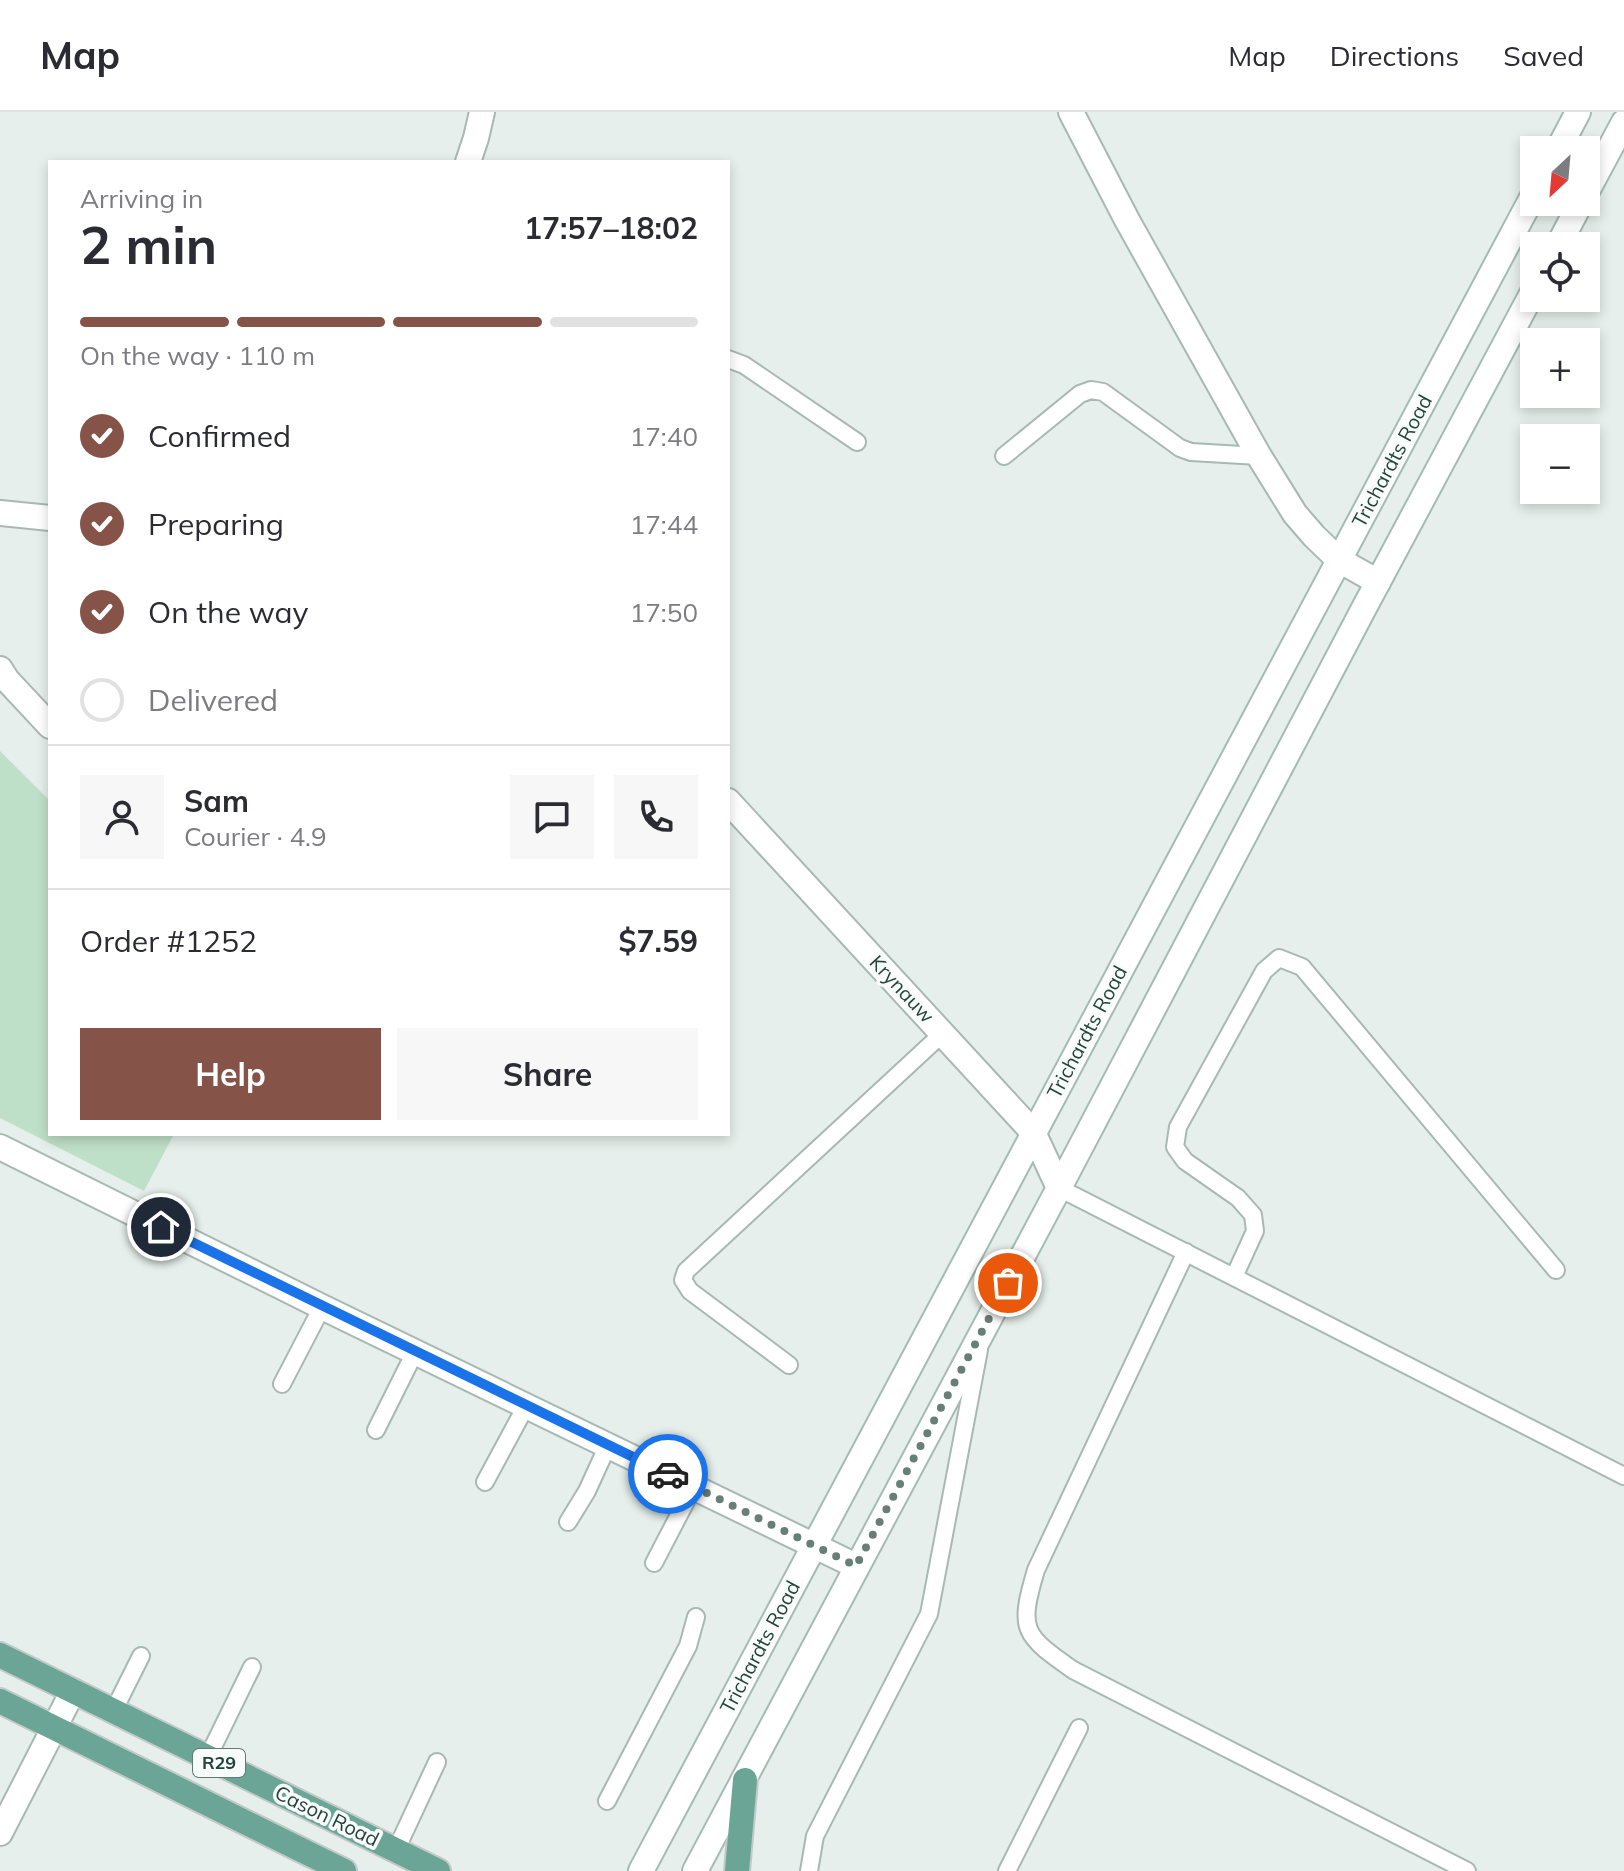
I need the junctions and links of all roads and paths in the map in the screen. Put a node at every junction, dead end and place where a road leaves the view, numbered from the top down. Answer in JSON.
{"nodes":[{"id":1,"x":482,"y":112,"type":"edge"},
{"id":2,"x":1071,"y":112,"type":"edge"},
{"id":3,"x":1578,"y":112,"type":"edge"},
{"id":4,"x":1624,"y":122,"type":"edge"},
{"id":5,"x":1565,"y":136,"type":"edge"},
{"id":6,"x":469,"y":160,"type":"edge"},
{"id":7,"x":1600,"y":167,"type":"edge"},
{"id":8,"x":1522,"y":216,"type":"edge"},
{"id":9,"x":1522,"y":312,"type":"edge"},
{"id":10,"x":730,"y":360,"type":"edge"},
{"id":11,"x":857,"y":442,"type":"dead end"},
{"id":12,"x":1004,"y":456,"type":"dead end"},
{"id":13,"x":1259,"y":456,"type":"junction"},
{"id":14,"x":0,"y":513,"type":"edge"},
{"id":15,"x":48,"y":518,"type":"edge"},
{"id":16,"x":1339,"y":560,"type":"junction"},
{"id":17,"x":1378,"y":582,"type":"junction"},
{"id":18,"x":0,"y":669,"type":"edge"},
{"id":19,"x":48,"y":724,"type":"edge"},
{"id":20,"x":730,"y":803,"type":"edge"},
{"id":21,"x":942,"y":1034,"type":"junction"},
{"id":22,"x":1033,"y":1132,"type":"junction"},
{"id":23,"x":0,"y":1147,"type":"edge"},
{"id":24,"x":1059,"y":1188,"type":"junction"},
{"id":25,"x":1186,"y":1252,"type":"junction"},
{"id":26,"x":1556,"y":1270,"type":"dead end"},
{"id":27,"x":1234,"y":1277,"type":"junction"},
{"id":28,"x":322,"y":1307,"type":"junction"},
{"id":29,"x":982,"y":1330,"type":"junction"},
{"id":30,"x":415,"y":1352,"type":"junction"},
{"id":31,"x":789,"y":1365,"type":"dead end"},
{"id":32,"x":282,"y":1384,"type":"dead end"},
{"id":33,"x":526,"y":1406,"type":"junction"},
{"id":34,"x":376,"y":1430,"type":"dead end"},
{"id":35,"x":608,"y":1445,"type":"junction"},
{"id":36,"x":1624,"y":1476,"type":"edge"},
{"id":37,"x":485,"y":1482,"type":"dead end"},
{"id":38,"x":694,"y":1486,"type":"junction"},
{"id":39,"x":568,"y":1522,"type":"dead end"},
{"id":40,"x":814,"y":1545,"type":"junction"},
{"id":41,"x":654,"y":1563,"type":"dead end"},
{"id":42,"x":856,"y":1566,"type":"junction"},
{"id":43,"x":696,"y":1617,"type":"dead end"},
{"id":44,"x":0,"y":1655,"type":"edge"},
{"id":45,"x":141,"y":1656,"type":"dead end"},
{"id":46,"x":252,"y":1667,"type":"dead end"},
{"id":47,"x":73,"y":1691,"type":"junction"},
{"id":48,"x":0,"y":1701,"type":"edge"},
{"id":49,"x":114,"y":1710,"type":"junction"},
{"id":50,"x":54,"y":1727,"type":"junction"},
{"id":51,"x":1079,"y":1728,"type":"dead end"},
{"id":52,"x":208,"y":1757,"type":"junction"},
{"id":53,"x":437,"y":1762,"type":"dead end"},
{"id":54,"x":745,"y":1780,"type":"junction"},
{"id":55,"x":607,"y":1801,"type":"dead end"},
{"id":56,"x":0,"y":1833,"type":"edge"},
{"id":57,"x":396,"y":1850,"type":"junction"},
{"id":58,"x":344,"y":1871,"type":"edge"},
{"id":59,"x":438,"y":1871,"type":"edge"},
{"id":60,"x":641,"y":1871,"type":"edge"},
{"id":61,"x":695,"y":1871,"type":"edge"},
{"id":62,"x":737,"y":1871,"type":"edge"},
{"id":63,"x":809,"y":1871,"type":"edge"},
{"id":64,"x":1007,"y":1871,"type":"edge"},
{"id":65,"x":1467,"y":1871,"type":"edge"}],
"edges":[{"from":1,"to":6,"type":"main road"},
{"from":2,"to":13,"type":"main road"},
{"from":3,"to":5,"type":"main road"},
{"from":4,"to":7,"type":"main road"},
{"from":8,"to":16,"type":"main road","name":"Trichardts Road"},
{"from":9,"to":17,"type":"main road"},
{"from":10,"to":11,"type":"lane"},
{"from":12,"to":13,"type":"lane"},
{"from":13,"to":16,"type":"main road"},
{"from":14,"to":15,"type":"main road"},
{"from":16,"to":17,"type":"main road"},
{"from":16,"to":22,"type":"main road","name":"Trichardts Road"},
{"from":17,"to":24,"type":"main road"},
{"from":18,"to":19,"type":"main road"},
{"from":20,"to":21,"type":"main road","name":"Krynauw"},
{"from":21,"to":22,"type":"main road","name":"Krynauw"},
{"from":21,"to":31,"type":"lane"},
{"from":22,"to":24,"type":"main road","name":"Krynauw"},
{"from":22,"to":40,"type":"main road","name":"Trichardts Road"},
{"from":23,"to":28,"type":"main road"},
{"from":24,"to":25,"type":"lane"},
{"from":24,"to":29,"type":"main road"},
{"from":25,"to":27,"type":"lane"},
{"from":25,"to":65,"type":"lane"},
{"from":26,"to":27,"type":"lane"},
{"from":27,"to":36,"type":"lane"},
{"from":28,"to":30,"type":"main road"},
{"from":28,"to":32,"type":"lane"},
{"from":29,"to":42,"type":"main road"},
{"from":29,"to":63,"type":"lane"},
{"from":30,"to":33,"type":"main road"},
{"from":30,"to":34,"type":"lane"},
{"from":33,"to":35,"type":"main road"},
{"from":33,"to":37,"type":"lane"},
{"from":35,"to":38,"type":"main road"},
{"from":35,"to":39,"type":"lane"},
{"from":38,"to":40,"type":"main road"},
{"from":38,"to":41,"type":"lane"},
{"from":40,"to":42,"type":"main road"},
{"from":40,"to":60,"type":"main road","name":"Trichardts Road"},
{"from":42,"to":54,"type":"main road"},
{"from":43,"to":55,"type":"lane"},
{"from":44,"to":47,"type":"main road","name":"Cason Road","number":"R29"},
{"from":45,"to":49,"type":"lane"},
{"from":46,"to":52,"type":"lane"},
{"from":47,"to":49,"type":"main road","name":"Cason Road","number":"R29"},
{"from":47,"to":50,"type":"main road"},
{"from":48,"to":50,"type":"main road","name":"Cason Road","number":"R29"},
{"from":49,"to":52,"type":"main road","name":"Cason Road","number":"R29"},
{"from":50,"to":56,"type":"main road"},
{"from":50,"to":58,"type":"main road","name":"Cason Road","number":"R29"},
{"from":51,"to":64,"type":"lane"},
{"from":52,"to":57,"type":"main road","name":"Cason Road","number":"R29"},
{"from":53,"to":57,"type":"lane"},
{"from":54,"to":61,"type":"main road"},
{"from":54,"to":62,"type":"main road"},
{"from":57,"to":59,"type":"main road","name":"Cason Road","number":"R29"}]}
